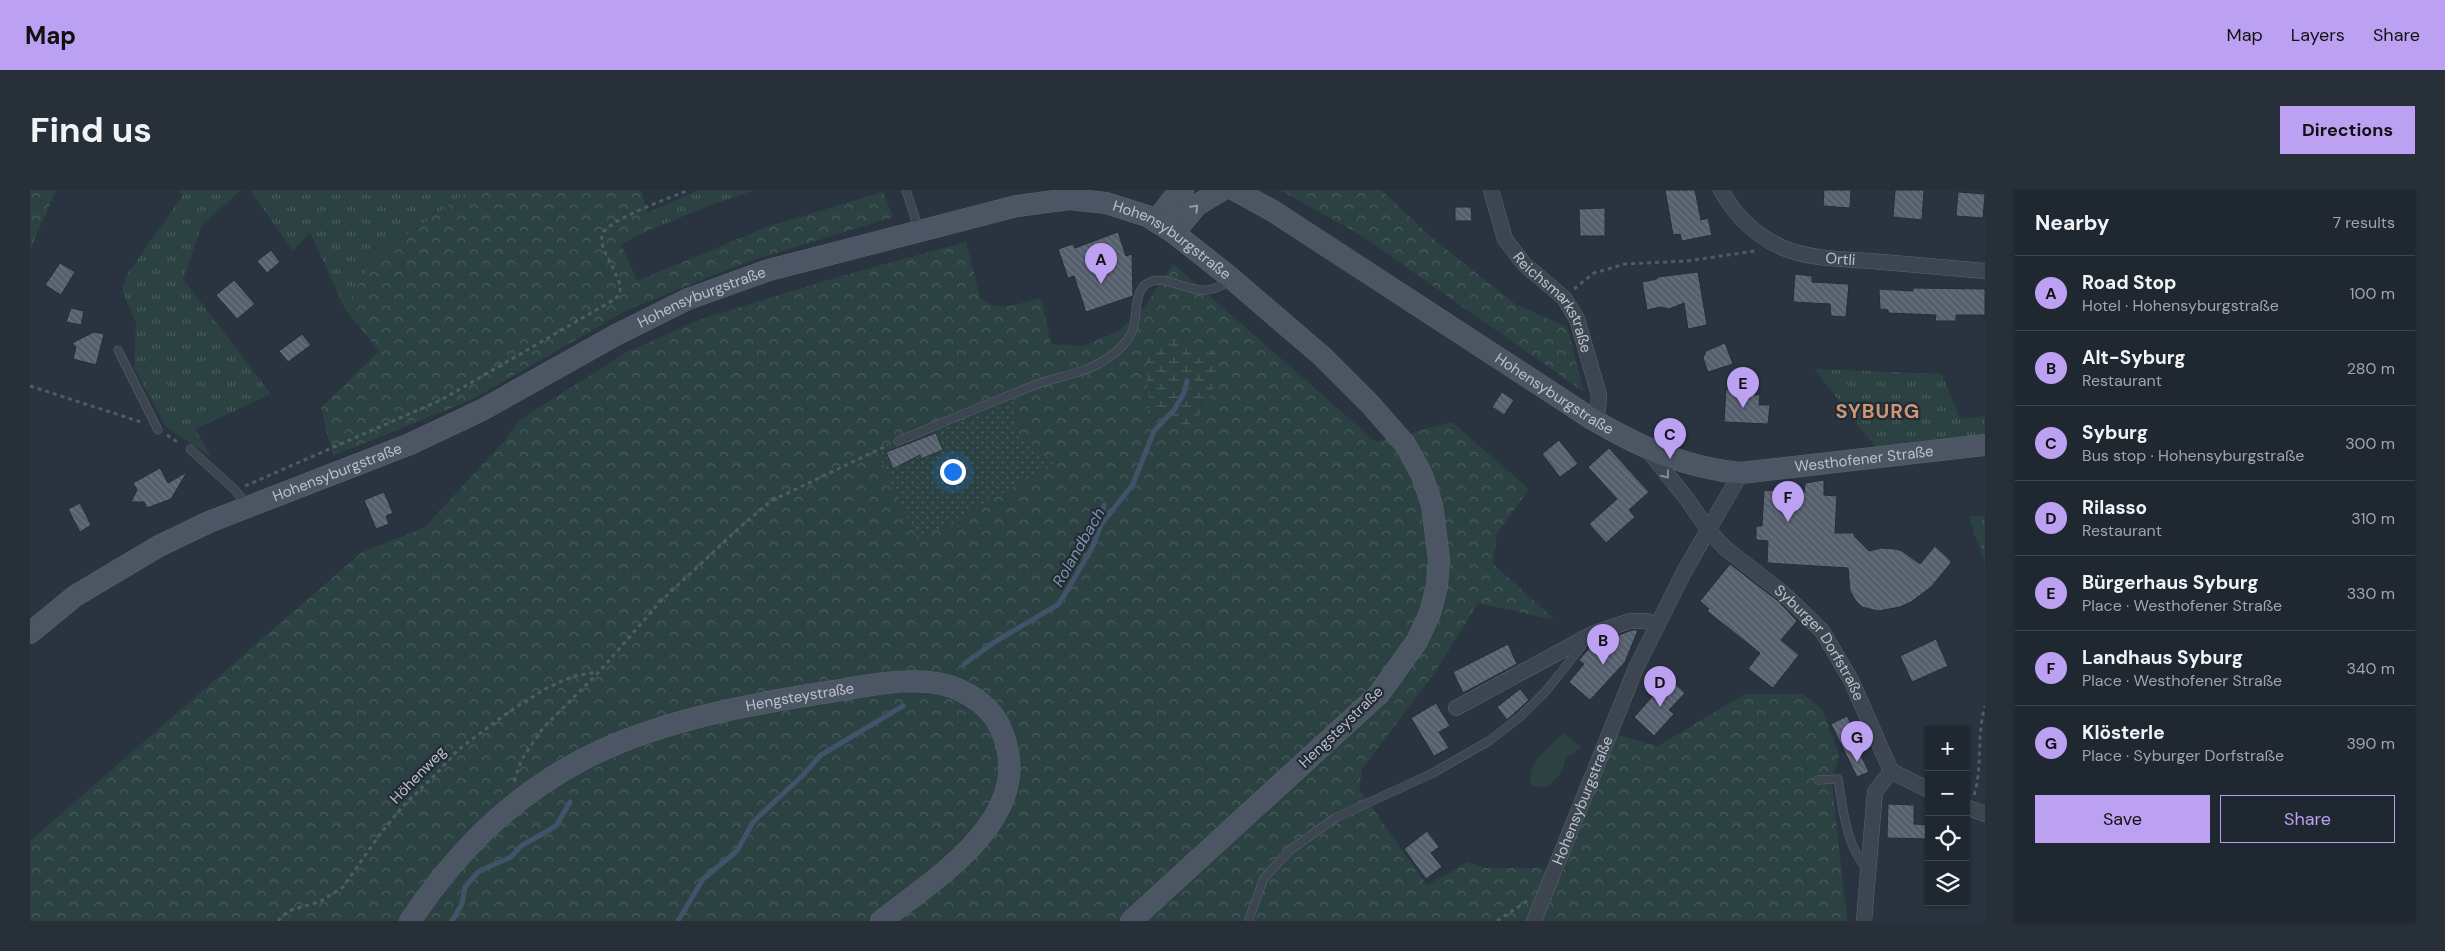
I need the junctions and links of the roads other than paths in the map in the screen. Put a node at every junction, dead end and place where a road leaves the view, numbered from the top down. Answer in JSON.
{"nodes":[{"id":1,"x":906,"y":190,"type":"edge"},
{"id":2,"x":1104,"y":190,"type":"edge"},
{"id":3,"x":1183,"y":190,"type":"edge"},
{"id":4,"x":1222,"y":190,"type":"edge"},
{"id":5,"x":1235,"y":190,"type":"edge"},
{"id":6,"x":1491,"y":190,"type":"edge"},
{"id":7,"x":1721,"y":190,"type":"edge"},
{"id":8,"x":1069,"y":199,"type":"junction"},
{"id":9,"x":1165,"y":227,"type":"junction"},
{"id":10,"x":920,"y":230,"type":"junction"},
{"id":11,"x":1985,"y":271,"type":"edge"},
{"id":12,"x":1231,"y":278,"type":"junction"},
{"id":13,"x":118,"y":350,"type":"dead end"},
{"id":14,"x":1370,"y":404,"type":"joint"},
{"id":15,"x":1592,"y":419,"type":"junction"},
{"id":16,"x":158,"y":430,"type":"road end"},
{"id":17,"x":898,"y":441,"type":"road end"},
{"id":18,"x":1985,"y":446,"type":"edge"},
{"id":19,"x":190,"y":449,"type":"road end"},
{"id":20,"x":1647,"y":449,"type":"junction"},
{"id":21,"x":1742,"y":473,"type":"junction"},
{"id":22,"x":248,"y":507,"type":"junction"},
{"id":23,"x":1709,"y":531,"type":"junction"},
{"id":24,"x":1657,"y":625,"type":"junction"},
{"id":25,"x":30,"y":633,"type":"edge"},
{"id":26,"x":1583,"y":638,"type":"junction"},
{"id":27,"x":1456,"y":708,"type":"dead end"},
{"id":28,"x":1891,"y":771,"type":"junction"},
{"id":29,"x":1818,"y":780,"type":"dead end"},
{"id":30,"x":1925,"y":788,"type":"edge"},
{"id":31,"x":1970,"y":808,"type":"edge"},
{"id":32,"x":1985,"y":814,"type":"edge"},
{"id":33,"x":1867,"y":870,"type":"junction"},
{"id":34,"x":1249,"y":919,"type":"dead end"},
{"id":35,"x":410,"y":921,"type":"edge"},
{"id":36,"x":881,"y":921,"type":"edge"},
{"id":37,"x":1131,"y":921,"type":"edge"},
{"id":38,"x":1534,"y":921,"type":"edge"},
{"id":39,"x":1864,"y":921,"type":"edge"}],
"edges":[{"from":1,"to":10,"type":"lane"},
{"from":2,"to":8,"type":"main road"},
{"from":3,"to":9,"type":"main road"},
{"from":9,"to":4,"type":"main road","one_way":true},
{"from":5,"to":15,"type":"main road","name":"Hohensyburgstraße"},
{"from":6,"to":15,"type":"street","name":"Reichsmarkstraße"},
{"from":7,"to":11,"type":"street","name":"Ortli"},
{"from":8,"to":9,"type":"main road","name":"Hohensyburgstraße"},
{"from":8,"to":10,"type":"main road","name":"Hohensyburgstraße"},
{"from":9,"to":12,"type":"main road","name":"Hohensyburgstraße"},
{"from":10,"to":22,"type":"main road","name":"Hohensyburgstraße"},
{"from":12,"to":14,"type":"main road","name":"Hohensyburgstraße"},
{"from":12,"to":17,"type":"lane"},
{"from":13,"to":16,"type":"lane"},
{"from":14,"to":37,"type":"main road","name":"Hengsteystraße"},
{"from":15,"to":20,"type":"main road","name":"Hohensyburgstraße"},
{"from":18,"to":21,"type":"main road","name":"Westhofener Straße"},
{"from":19,"to":22,"type":"lane"},
{"from":20,"to":21,"type":"main road","name":"Hohensyburgstraße"},
{"from":20,"to":23,"type":"street","name":"Hohensyburgstraße","one_way":true},
{"from":21,"to":23,"type":"street","name":"Hohensyburgstraße"},
{"from":22,"to":25,"type":"main road","name":"Hohensyburgstraße"},
{"from":23,"to":24,"type":"street","name":"Hohensyburgstraße"},
{"from":23,"to":28,"type":"street","name":"Syburger Dorfstraße"},
{"from":24,"to":26,"type":"street"},
{"from":24,"to":38,"type":"street","name":"Hohensyburgstraße"},
{"from":26,"to":27,"type":"street"},
{"from":26,"to":34,"type":"lane"},
{"from":28,"to":30,"type":"street"},
{"from":28,"to":33,"type":"street"},
{"from":29,"to":33,"type":"lane"},
{"from":31,"to":32,"type":"street"},
{"from":33,"to":39,"type":"street"},
{"from":35,"to":36,"type":"main road","name":"Hengsteystraße"}]}
